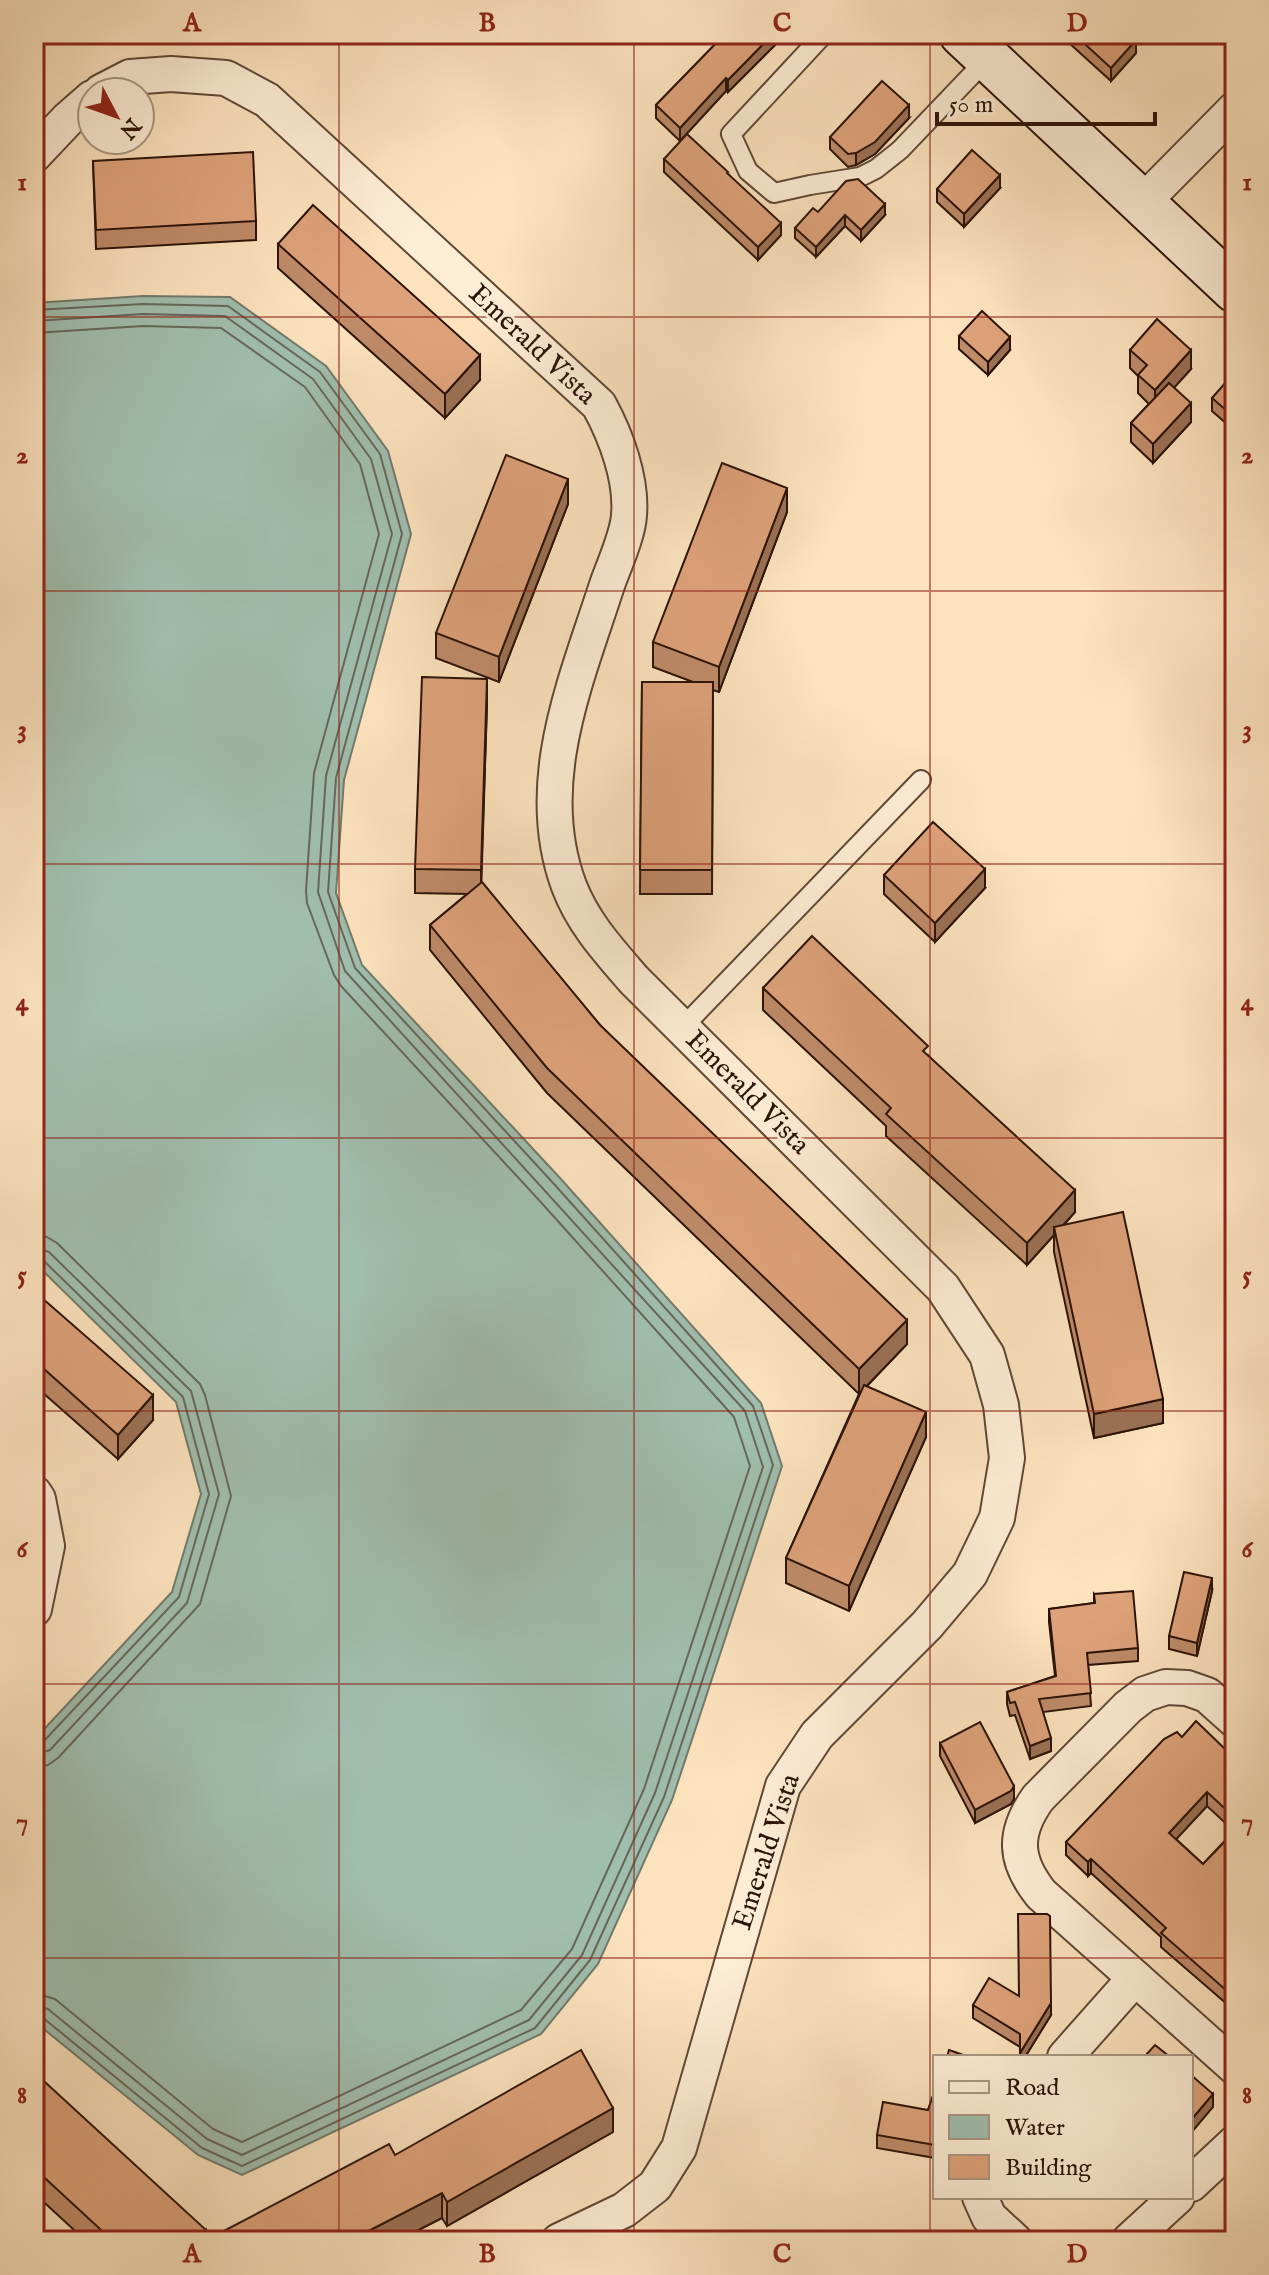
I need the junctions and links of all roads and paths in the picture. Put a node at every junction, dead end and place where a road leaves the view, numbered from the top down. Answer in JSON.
{"nodes":[{"id":1,"x":824,"y":34,"type":"edge"},
{"id":2,"x":975,"y":46,"type":"edge"},
{"id":3,"x":144,"y":76,"type":"edge"},
{"id":4,"x":1235,"y":109,"type":"edge"},
{"id":5,"x":76,"y":112,"type":"edge"},
{"id":6,"x":34,"y":155,"type":"edge"},
{"id":7,"x":1142,"y":203,"type":"junction"},
{"id":8,"x":1228,"y":273,"type":"edge"},
{"id":9,"x":921,"y":780,"type":"dead end"},
{"id":10,"x":682,"y":1028,"type":"junction"},
{"id":11,"x":34,"y":1493,"type":"edge"},
{"id":12,"x":34,"y":1609,"type":"edge"},
{"id":13,"x":1235,"y":1720,"type":"edge"},
{"id":14,"x":1135,"y":1978,"type":"junction"},
{"id":15,"x":1067,"y":2055,"type":"edge"},
{"id":16,"x":1235,"y":2067,"type":"edge"},
{"id":17,"x":1235,"y":2143,"type":"edge"},
{"id":18,"x":1193,"y":2182,"type":"edge"},
{"id":19,"x":981,"y":2199,"type":"edge"},
{"id":20,"x":1175,"y":2199,"type":"edge"},
{"id":21,"x":559,"y":2241,"type":"edge"},
{"id":22,"x":1015,"y":2241,"type":"edge"},
{"id":23,"x":1129,"y":2241,"type":"edge"}],
"edges":[{"from":1,"to":2,"type":"lane"},
{"from":2,"to":7,"type":"street"},
{"from":3,"to":10,"type":"street","name":"Emerald Vista"},
{"from":4,"to":7,"type":"street"},
{"from":5,"to":6,"type":"street"},
{"from":7,"to":8,"type":"street"},
{"from":9,"to":10,"type":"lane"},
{"from":10,"to":21,"type":"street","name":"Emerald Vista"},
{"from":11,"to":12,"type":"street"},
{"from":13,"to":14,"type":"street"},
{"from":14,"to":15,"type":"street"},
{"from":14,"to":16,"type":"street"},
{"from":17,"to":18,"type":"street"},
{"from":19,"to":22,"type":"street"},
{"from":20,"to":23,"type":"street"}]}
